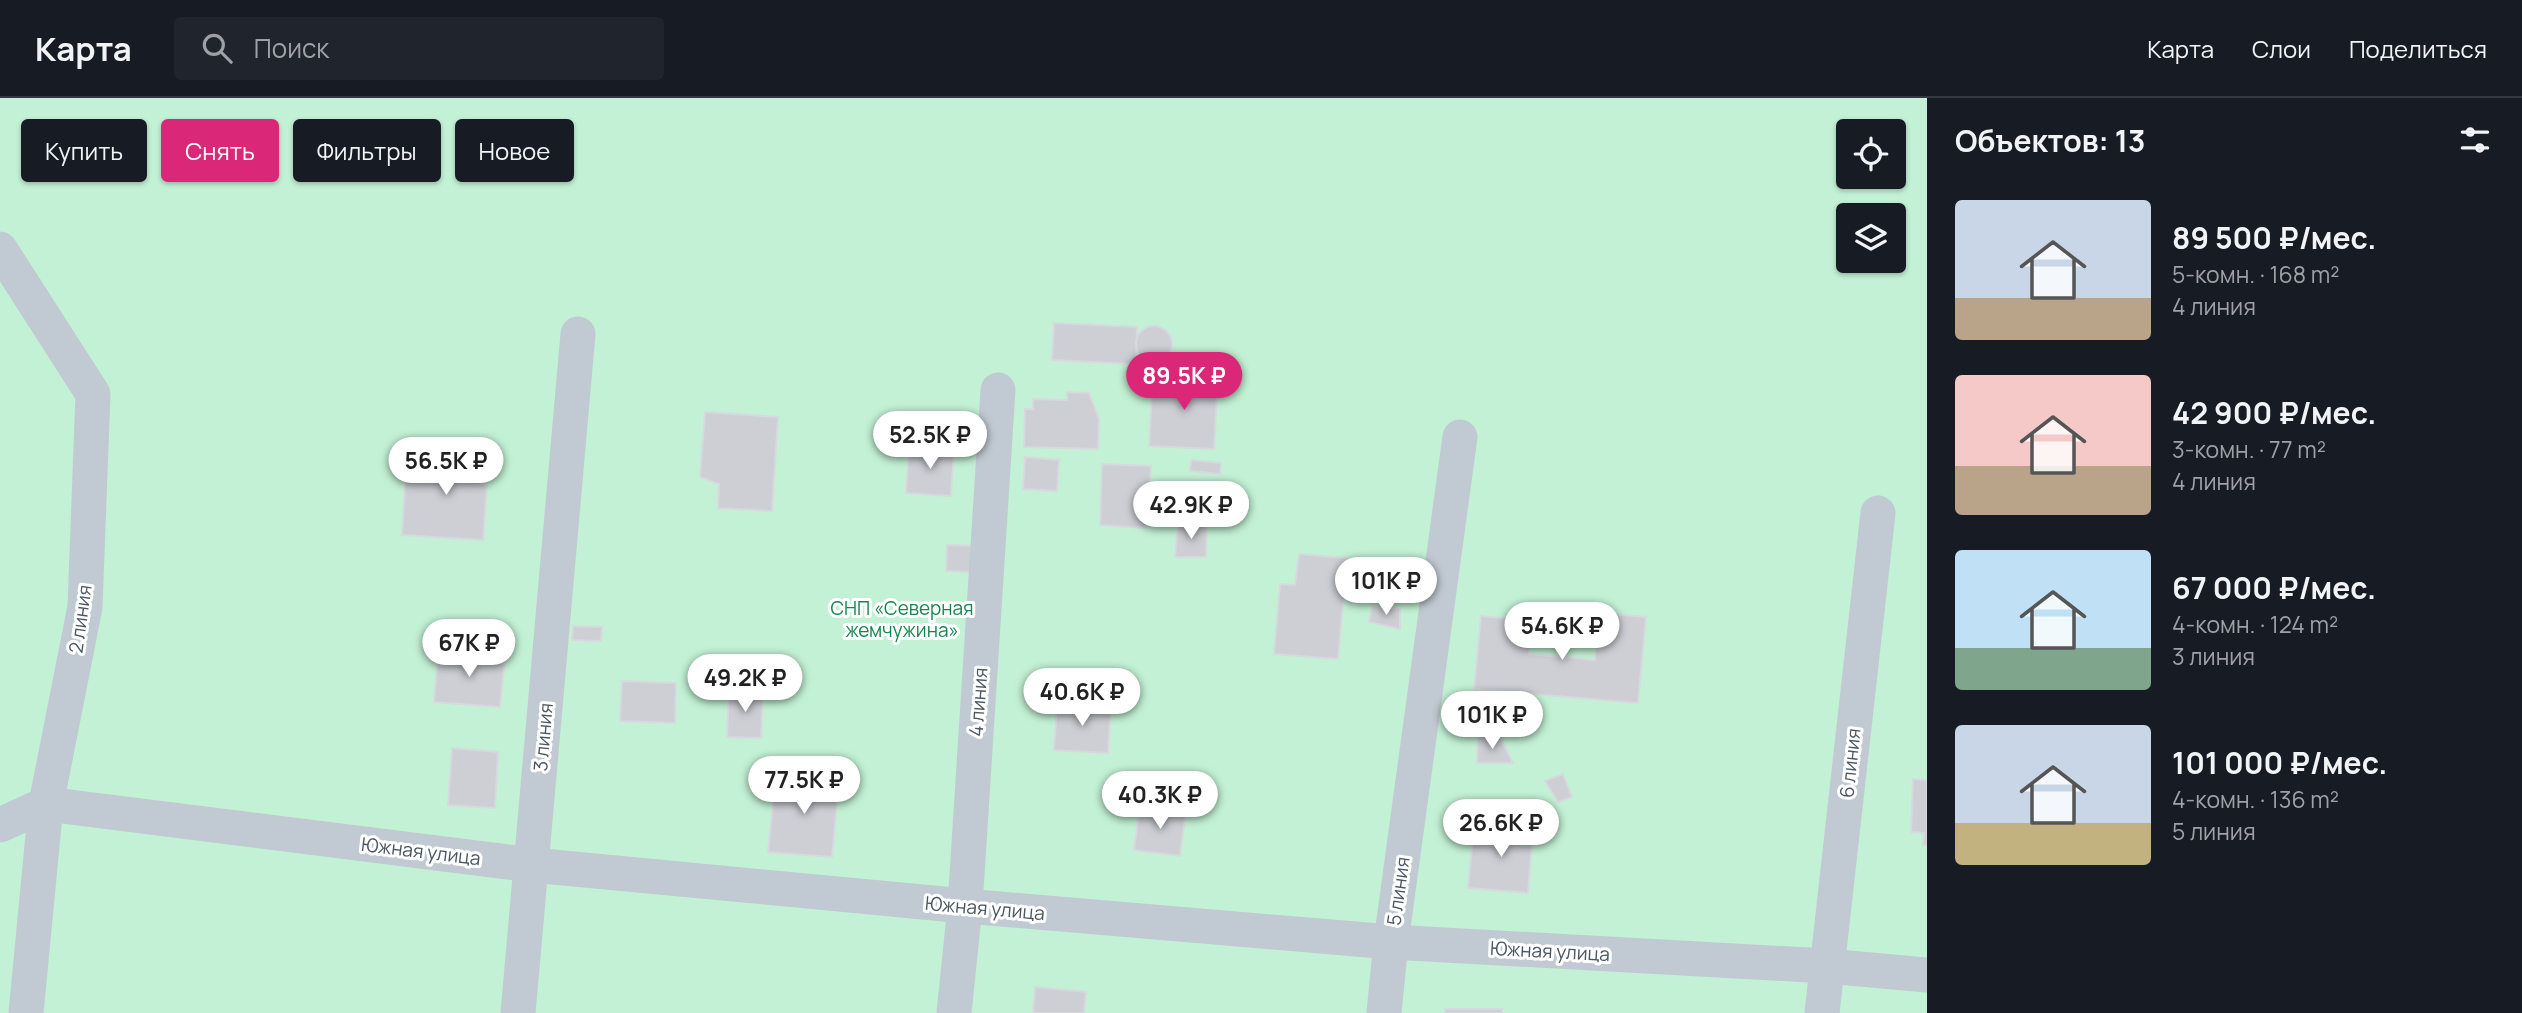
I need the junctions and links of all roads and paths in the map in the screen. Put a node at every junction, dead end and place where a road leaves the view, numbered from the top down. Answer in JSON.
{"nodes":[{"id":1,"x":0,"y":248,"type":"edge"},
{"id":2,"x":578,"y":334,"type":"dead end"},
{"id":3,"x":998,"y":390,"type":"dead end"},
{"id":4,"x":1460,"y":437,"type":"dead end"},
{"id":5,"x":1878,"y":513,"type":"dead end"},
{"id":6,"x":46,"y":804,"type":"junction"},
{"id":7,"x":0,"y":825,"type":"edge"},
{"id":8,"x":532,"y":864,"type":"junction"},
{"id":9,"x":965,"y":906,"type":"junction"},
{"id":10,"x":1391,"y":942,"type":"junction"},
{"id":11,"x":1827,"y":966,"type":"junction"},
{"id":12,"x":1927,"y":975,"type":"edge"},
{"id":13,"x":26,"y":1013,"type":"edge"},
{"id":14,"x":518,"y":1013,"type":"edge"},
{"id":15,"x":954,"y":1013,"type":"edge"},
{"id":16,"x":1384,"y":1013,"type":"edge"},
{"id":17,"x":1822,"y":1013,"type":"edge"}],
"edges":[{"from":1,"to":6,"type":"street","name":"2 линия"},
{"from":2,"to":8,"type":"street","name":"3 линия"},
{"from":3,"to":9,"type":"street","name":"4 линия"},
{"from":4,"to":10,"type":"street","name":"5 линия"},
{"from":5,"to":11,"type":"street","name":"6 линия"},
{"from":6,"to":7,"type":"street"},
{"from":6,"to":8,"type":"street","name":"Южная улица"},
{"from":6,"to":13,"type":"street","name":"2 линия"},
{"from":8,"to":9,"type":"street","name":"Южная улица"},
{"from":8,"to":14,"type":"street","name":"3 линия"},
{"from":9,"to":10,"type":"street","name":"Южная улица"},
{"from":9,"to":15,"type":"street","name":"4 линия"},
{"from":10,"to":11,"type":"street","name":"Южная улица"},
{"from":10,"to":16,"type":"street","name":"5 линия"},
{"from":11,"to":12,"type":"street","name":"Южная улица"},
{"from":11,"to":17,"type":"street","name":"6 линия"}]}
